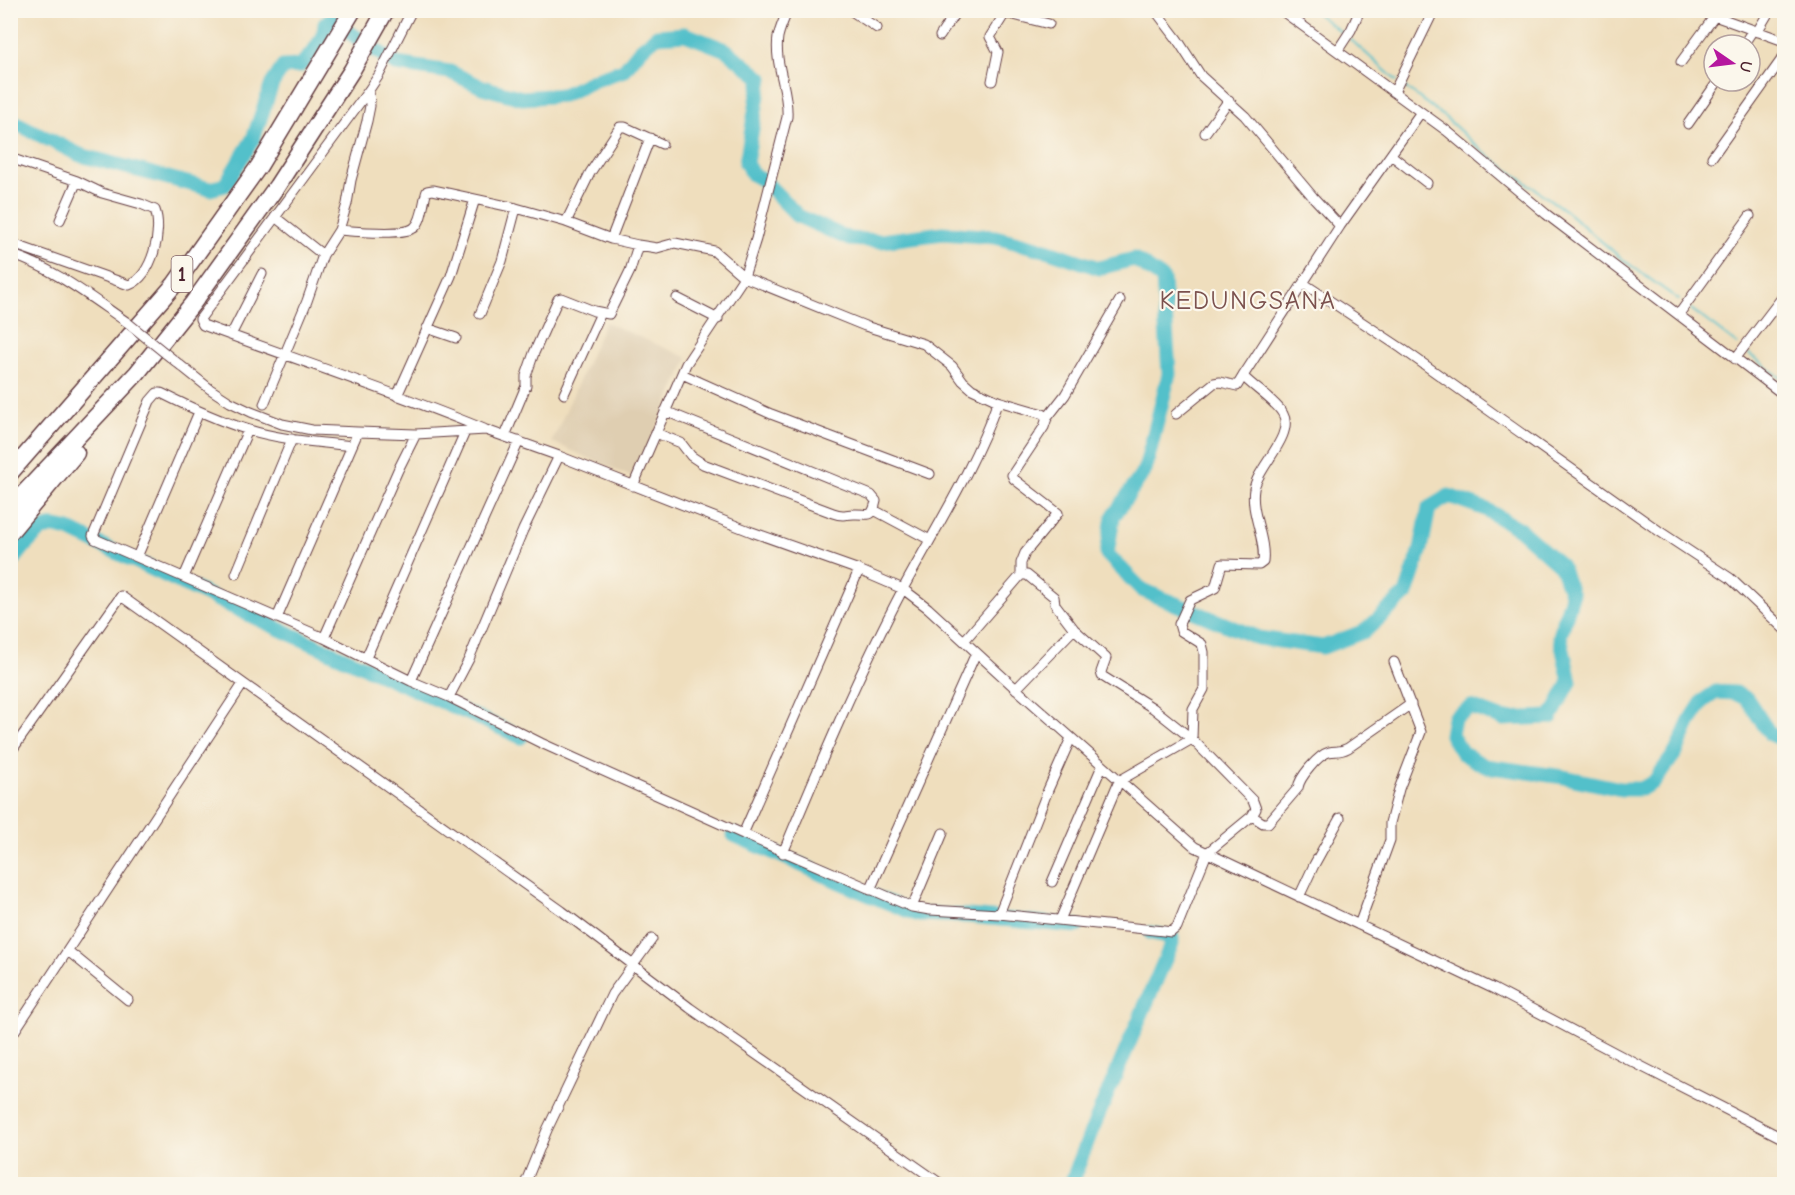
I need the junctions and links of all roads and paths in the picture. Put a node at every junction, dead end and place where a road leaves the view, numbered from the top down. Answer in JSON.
{"nodes":[{"id":1,"x":353,"y":10,"type":"edge"},
{"id":2,"x":412,"y":10,"type":"edge"},
{"id":3,"x":788,"y":10,"type":"edge"},
{"id":4,"x":850,"y":10,"type":"edge"},
{"id":5,"x":957,"y":10,"type":"edge"},
{"id":6,"x":994,"y":10,"type":"edge"},
{"id":7,"x":1155,"y":10,"type":"edge"},
{"id":8,"x":1360,"y":10,"type":"edge"},
{"id":9,"x":1434,"y":10,"type":"edge"},
{"id":10,"x":1698,"y":10,"type":"edge"},
{"id":11,"x":1770,"y":10,"type":"edge"},
{"id":12,"x":1006,"y":12,"type":"edge"},
{"id":13,"x":1287,"y":12,"type":"edge"},
{"id":14,"x":383,"y":16,"type":"edge"},
{"id":15,"x":1714,"y":17,"type":"junction"},
{"id":16,"x":1049,"y":24,"type":"dead end"},
{"id":17,"x":877,"y":28,"type":"dead end"},
{"id":18,"x":1755,"y":31,"type":"junction"},
{"id":19,"x":940,"y":36,"type":"dead end"},
{"id":20,"x":1785,"y":41,"type":"edge"},
{"id":21,"x":1340,"y":47,"type":"junction"},
{"id":22,"x":1785,"y":56,"type":"edge"},
{"id":23,"x":1681,"y":62,"type":"dead end"},
{"id":24,"x":992,"y":81,"type":"dead end"},
{"id":25,"x":1397,"y":87,"type":"junction"},
{"id":26,"x":369,"y":90,"type":"junction"},
{"id":27,"x":1710,"y":93,"type":"edge"},
{"id":28,"x":1229,"y":100,"type":"junction"},
{"id":29,"x":1421,"y":112,"type":"junction"},
{"id":30,"x":1688,"y":124,"type":"dead end"},
{"id":31,"x":1204,"y":133,"type":"dead end"},
{"id":32,"x":650,"y":138,"type":"junction"},
{"id":33,"x":662,"y":144,"type":"dead end"},
{"id":34,"x":1391,"y":155,"type":"junction"},
{"id":35,"x":1712,"y":157,"type":"dead end"},
{"id":36,"x":10,"y":158,"type":"edge"},
{"id":37,"x":77,"y":181,"type":"junction"},
{"id":38,"x":1427,"y":183,"type":"dead end"},
{"id":39,"x":475,"y":199,"type":"junction"},
{"id":40,"x":516,"y":208,"type":"junction"},
{"id":41,"x":1750,"y":216,"type":"dead end"},
{"id":42,"x":275,"y":217,"type":"junction"},
{"id":43,"x":60,"y":220,"type":"dead end"},
{"id":44,"x":566,"y":222,"type":"junction"},
{"id":45,"x":1340,"y":226,"type":"junction"},
{"id":46,"x":339,"y":231,"type":"junction"},
{"id":47,"x":611,"y":239,"type":"junction"},
{"id":48,"x":10,"y":243,"type":"edge"},
{"id":49,"x":638,"y":245,"type":"junction"},
{"id":50,"x":10,"y":254,"type":"edge"},
{"id":51,"x":323,"y":255,"type":"junction"},
{"id":52,"x":262,"y":274,"type":"dead end"},
{"id":53,"x":744,"y":277,"type":"junction"},
{"id":54,"x":1303,"y":283,"type":"junction"},
{"id":55,"x":1785,"y":295,"type":"edge"},
{"id":56,"x":677,"y":298,"type":"dead end"},
{"id":57,"x":1120,"y":300,"type":"dead end"},
{"id":58,"x":601,"y":313,"type":"junction"},
{"id":59,"x":480,"y":314,"type":"dead end"},
{"id":60,"x":1678,"y":314,"type":"junction"},
{"id":61,"x":718,"y":319,"type":"junction"},
{"id":62,"x":427,"y":328,"type":"junction"},
{"id":63,"x":231,"y":335,"type":"junction"},
{"id":64,"x":456,"y":338,"type":"dead end"},
{"id":65,"x":283,"y":355,"type":"junction"},
{"id":66,"x":1735,"y":359,"type":"junction"},
{"id":67,"x":137,"y":373,"type":"junction"},
{"id":68,"x":681,"y":374,"type":"junction"},
{"id":69,"x":1243,"y":376,"type":"junction"},
{"id":70,"x":564,"y":394,"type":"dead end"},
{"id":71,"x":1785,"y":395,"type":"edge"},
{"id":72,"x":397,"y":396,"type":"junction"},
{"id":73,"x":998,"y":401,"type":"junction"},
{"id":74,"x":264,"y":404,"type":"dead end"},
{"id":75,"x":665,"y":411,"type":"junction"},
{"id":76,"x":200,"y":412,"type":"junction"},
{"id":77,"x":1176,"y":414,"type":"dead end"},
{"id":78,"x":1047,"y":418,"type":"junction"},
{"id":79,"x":248,"y":430,"type":"junction"},
{"id":80,"x":486,"y":430,"type":"junction"},
{"id":81,"x":358,"y":432,"type":"junction"},
{"id":82,"x":465,"y":432,"type":"junction"},
{"id":83,"x":656,"y":433,"type":"junction"},
{"id":84,"x":416,"y":434,"type":"junction"},
{"id":85,"x":505,"y":436,"type":"junction"},
{"id":86,"x":292,"y":440,"type":"junction"},
{"id":87,"x":519,"y":441,"type":"junction"},
{"id":88,"x":352,"y":446,"type":"junction"},
{"id":89,"x":559,"y":456,"type":"junction"},
{"id":90,"x":10,"y":473,"type":"edge"},
{"id":91,"x":930,"y":474,"type":"dead end"},
{"id":92,"x":633,"y":486,"type":"junction"},
{"id":93,"x":10,"y":508,"type":"edge"},
{"id":94,"x":874,"y":510,"type":"junction"},
{"id":95,"x":10,"y":532,"type":"edge"},
{"id":96,"x":930,"y":540,"type":"junction"},
{"id":97,"x":136,"y":557,"type":"junction"},
{"id":98,"x":859,"y":570,"type":"junction"},
{"id":99,"x":236,"y":574,"type":"dead end"},
{"id":100,"x":1021,"y":575,"type":"junction"},
{"id":101,"x":184,"y":577,"type":"junction"},
{"id":102,"x":903,"y":589,"type":"junction"},
{"id":103,"x":277,"y":618,"type":"junction"},
{"id":104,"x":1074,"y":629,"type":"junction"},
{"id":105,"x":1785,"y":629,"type":"edge"},
{"id":106,"x":324,"y":638,"type":"junction"},
{"id":107,"x":964,"y":641,"type":"junction"},
{"id":108,"x":976,"y":653,"type":"junction"},
{"id":109,"x":366,"y":658,"type":"junction"},
{"id":110,"x":1394,"y":662,"type":"dead end"},
{"id":111,"x":411,"y":681,"type":"junction"},
{"id":112,"x":243,"y":684,"type":"junction"},
{"id":113,"x":1016,"y":689,"type":"junction"},
{"id":114,"x":449,"y":697,"type":"junction"},
{"id":115,"x":1411,"y":704,"type":"junction"},
{"id":116,"x":1071,"y":738,"type":"junction"},
{"id":117,"x":1192,"y":739,"type":"junction"},
{"id":118,"x":10,"y":753,"type":"edge"},
{"id":119,"x":1102,"y":766,"type":"junction"},
{"id":120,"x":1119,"y":781,"type":"junction"},
{"id":121,"x":1252,"y":816,"type":"junction"},
{"id":122,"x":1340,"y":818,"type":"dead end"},
{"id":123,"x":943,"y":832,"type":"dead end"},
{"id":124,"x":743,"y":834,"type":"junction"},
{"id":125,"x":783,"y":853,"type":"junction"},
{"id":126,"x":1207,"y":854,"type":"junction"},
{"id":127,"x":1052,"y":882,"type":"dead end"},
{"id":128,"x":870,"y":890,"type":"junction"},
{"id":129,"x":1299,"y":897,"type":"junction"},
{"id":130,"x":912,"y":907,"type":"junction"},
{"id":131,"x":999,"y":914,"type":"junction"},
{"id":132,"x":1060,"y":920,"type":"junction"},
{"id":133,"x":1359,"y":925,"type":"junction"},
{"id":134,"x":652,"y":939,"type":"dead end"},
{"id":135,"x":68,"y":951,"type":"junction"},
{"id":136,"x":633,"y":965,"type":"junction"},
{"id":137,"x":128,"y":1000,"type":"dead end"},
{"id":138,"x":10,"y":1038,"type":"edge"},
{"id":139,"x":1785,"y":1139,"type":"edge"},
{"id":140,"x":525,"y":1185,"type":"edge"},
{"id":141,"x":941,"y":1185,"type":"edge"}],
"edges":[{"from":1,"to":90,"type":"highway","number":"1"},
{"from":2,"to":26,"type":"street"},
{"from":3,"to":53,"type":"street"},
{"from":4,"to":17,"type":"street"},
{"from":5,"to":19,"type":"street"},
{"from":6,"to":12,"type":"street"},
{"from":7,"to":28,"type":"street"},
{"from":8,"to":21,"type":"street"},
{"from":9,"to":25,"type":"street"},
{"from":10,"to":15,"type":"street"},
{"from":11,"to":18,"type":"street"},
{"from":12,"to":16,"type":"street"},
{"from":12,"to":24,"type":"street"},
{"from":13,"to":21,"type":"street"},
{"from":14,"to":67,"type":"highway","number":"1"},
{"from":15,"to":18,"type":"street"},
{"from":15,"to":23,"type":"street"},
{"from":18,"to":20,"type":"street"},
{"from":21,"to":25,"type":"street"},
{"from":22,"to":35,"type":"street"},
{"from":25,"to":29,"type":"street"},
{"from":26,"to":42,"type":"street"},
{"from":26,"to":46,"type":"street"},
{"from":27,"to":30,"type":"street"},
{"from":28,"to":31,"type":"street"},
{"from":28,"to":45,"type":"street"},
{"from":29,"to":34,"type":"street"},
{"from":29,"to":60,"type":"street"},
{"from":32,"to":33,"type":"street"},
{"from":32,"to":44,"type":"street"},
{"from":32,"to":47,"type":"street"},
{"from":34,"to":38,"type":"street"},
{"from":34,"to":45,"type":"street"},
{"from":36,"to":37,"type":"street"},
{"from":37,"to":43,"type":"street"},
{"from":37,"to":48,"type":"street"},
{"from":39,"to":40,"type":"street"},
{"from":39,"to":46,"type":"street"},
{"from":39,"to":62,"type":"street"},
{"from":40,"to":44,"type":"street"},
{"from":40,"to":59,"type":"street"},
{"from":41,"to":60,"type":"street"},
{"from":42,"to":51,"type":"street"},
{"from":42,"to":63,"type":"street"},
{"from":44,"to":47,"type":"street"},
{"from":45,"to":54,"type":"street"},
{"from":46,"to":51,"type":"street"},
{"from":47,"to":49,"type":"street"},
{"from":49,"to":53,"type":"street"},
{"from":49,"to":58,"type":"street"},
{"from":50,"to":81,"type":"street","bridge":true},
{"from":51,"to":65,"type":"street"},
{"from":52,"to":63,"type":"street"},
{"from":53,"to":61,"type":"street"},
{"from":53,"to":73,"type":"street"},
{"from":54,"to":69,"type":"street"},
{"from":54,"to":105,"type":"street"},
{"from":55,"to":66,"type":"street"},
{"from":56,"to":61,"type":"street"},
{"from":57,"to":78,"type":"street"},
{"from":58,"to":70,"type":"street"},
{"from":58,"to":85,"type":"street"},
{"from":60,"to":66,"type":"street"},
{"from":61,"to":68,"type":"street"},
{"from":62,"to":64,"type":"street"},
{"from":62,"to":72,"type":"street"},
{"from":63,"to":65,"type":"street"},
{"from":65,"to":72,"type":"street"},
{"from":65,"to":74,"type":"street"},
{"from":66,"to":71,"type":"street"},
{"from":67,"to":93,"type":"highway","number":"1"},
{"from":67,"to":95,"type":"highway"},
{"from":68,"to":75,"type":"street"},
{"from":68,"to":91,"type":"street"},
{"from":69,"to":77,"type":"street"},
{"from":69,"to":117,"type":"street"},
{"from":72,"to":80,"type":"street"},
{"from":73,"to":78,"type":"street"},
{"from":73,"to":96,"type":"street"},
{"from":75,"to":83,"type":"street"},
{"from":75,"to":94,"type":"street"},
{"from":76,"to":79,"type":"street"},
{"from":76,"to":97,"type":"street"},
{"from":76,"to":97,"type":"street"},
{"from":78,"to":100,"type":"street"},
{"from":79,"to":86,"type":"street"},
{"from":79,"to":101,"type":"street"},
{"from":80,"to":82,"type":"street"},
{"from":80,"to":85,"type":"street"},
{"from":81,"to":84,"type":"street"},
{"from":81,"to":88,"type":"street"},
{"from":82,"to":84,"type":"street"},
{"from":82,"to":109,"type":"street"},
{"from":83,"to":92,"type":"street"},
{"from":83,"to":94,"type":"street"},
{"from":84,"to":106,"type":"street"},
{"from":85,"to":87,"type":"street"},
{"from":86,"to":88,"type":"street"},
{"from":86,"to":99,"type":"street"},
{"from":87,"to":89,"type":"street"},
{"from":87,"to":111,"type":"street"},
{"from":88,"to":103,"type":"street"},
{"from":89,"to":92,"type":"street"},
{"from":89,"to":114,"type":"street"},
{"from":92,"to":98,"type":"street"},
{"from":94,"to":96,"type":"street"},
{"from":96,"to":102,"type":"street"},
{"from":97,"to":101,"type":"street"},
{"from":98,"to":102,"type":"street"},
{"from":98,"to":124,"type":"street"},
{"from":100,"to":104,"type":"street"},
{"from":100,"to":107,"type":"street"},
{"from":101,"to":103,"type":"street"},
{"from":102,"to":107,"type":"street"},
{"from":102,"to":125,"type":"street"},
{"from":103,"to":106,"type":"street"},
{"from":104,"to":113,"type":"street"},
{"from":104,"to":117,"type":"street"},
{"from":106,"to":109,"type":"street"},
{"from":107,"to":108,"type":"street"},
{"from":108,"to":113,"type":"street"},
{"from":108,"to":128,"type":"street"},
{"from":109,"to":111,"type":"street"},
{"from":110,"to":115,"type":"street"},
{"from":111,"to":114,"type":"street"},
{"from":112,"to":118,"type":"street"},
{"from":112,"to":135,"type":"street"},
{"from":112,"to":136,"type":"street"},
{"from":113,"to":116,"type":"street"},
{"from":114,"to":124,"type":"street"},
{"from":115,"to":121,"type":"street"},
{"from":115,"to":133,"type":"street"},
{"from":116,"to":119,"type":"street"},
{"from":116,"to":131,"type":"street"},
{"from":117,"to":120,"type":"street"},
{"from":117,"to":121,"type":"street"},
{"from":119,"to":120,"type":"street"},
{"from":119,"to":127,"type":"street"},
{"from":120,"to":126,"type":"street"},
{"from":120,"to":132,"type":"street"},
{"from":121,"to":126,"type":"street"},
{"from":122,"to":129,"type":"street"},
{"from":123,"to":130,"type":"street"},
{"from":124,"to":125,"type":"street"},
{"from":125,"to":128,"type":"street"},
{"from":126,"to":129,"type":"street"},
{"from":126,"to":132,"type":"street"},
{"from":128,"to":130,"type":"street"},
{"from":129,"to":133,"type":"street"},
{"from":130,"to":131,"type":"street"},
{"from":131,"to":132,"type":"street"},
{"from":133,"to":139,"type":"street"},
{"from":134,"to":136,"type":"street"},
{"from":135,"to":137,"type":"street"},
{"from":135,"to":138,"type":"street"},
{"from":136,"to":140,"type":"street"},
{"from":136,"to":141,"type":"street"}]}
